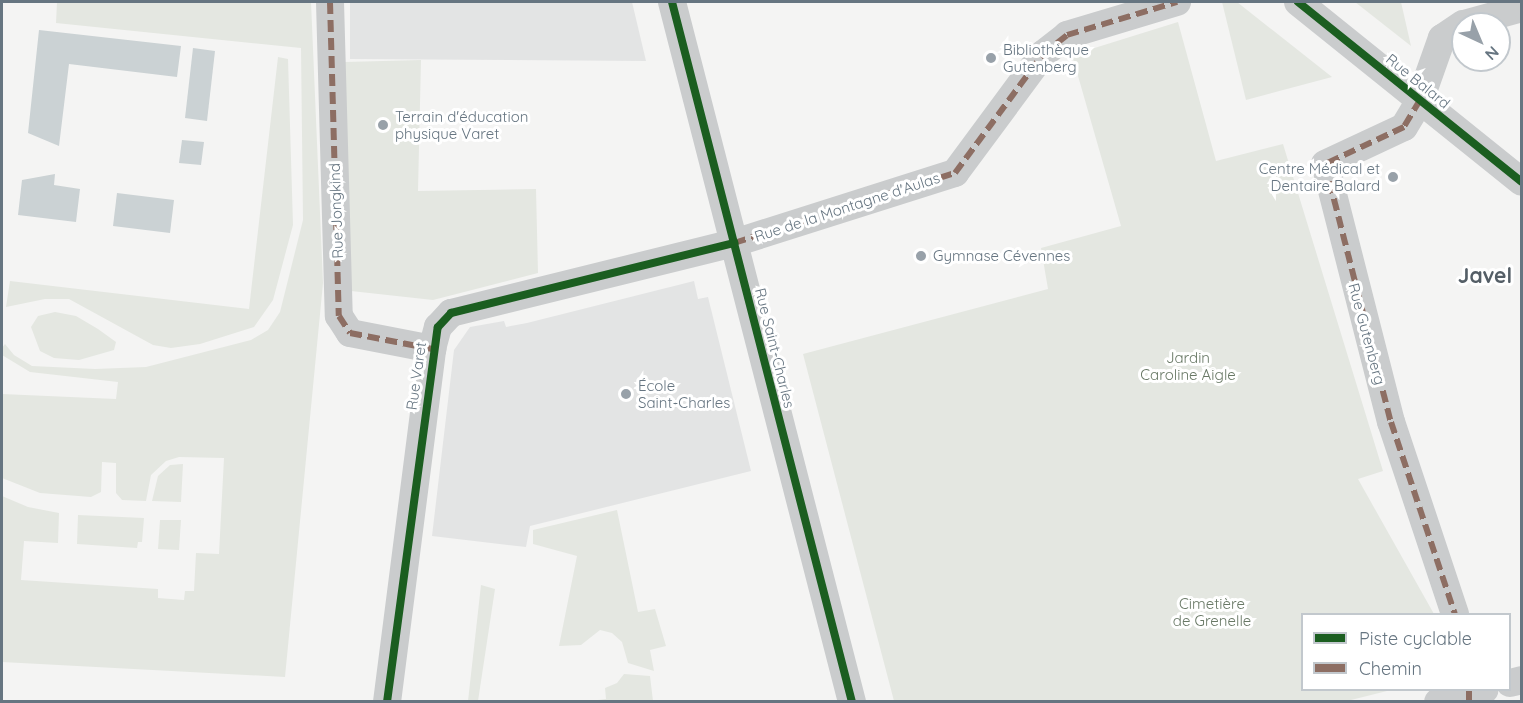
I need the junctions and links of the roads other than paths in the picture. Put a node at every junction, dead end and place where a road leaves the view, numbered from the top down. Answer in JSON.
{"nodes":[{"id":1,"x":330,"y":2,"type":"edge"},
{"id":2,"x":672,"y":2,"type":"edge"},
{"id":3,"x":1177,"y":2,"type":"edge"},
{"id":4,"x":1298,"y":2,"type":"edge"},
{"id":5,"x":1521,"y":8,"type":"edge"},
{"id":6,"x":1506,"y":12,"type":"edge"},
{"id":7,"x":1451,"y":32,"type":"edge"},
{"id":8,"x":1420,"y":100,"type":"junction"},
{"id":9,"x":1521,"y":182,"type":"edge"},
{"id":10,"x":734,"y":243,"type":"junction"},
{"id":11,"x":432,"y":349,"type":"junction"},
{"id":12,"x":1454,"y":613,"type":"edge"},
{"id":13,"x":1473,"y":693,"type":"edge"},
{"id":14,"x":387,"y":702,"type":"edge"},
{"id":15,"x":852,"y":702,"type":"edge"},
{"id":16,"x":1438,"y":702,"type":"edge"}],
"edges":[{"from":1,"to":11,"type":"street","name":"Rue Jongkind"},
{"from":2,"to":10,"type":"street","name":"Rue Saint-Charles"},
{"from":3,"to":10,"type":"street","name":"Rue de la Montagne d'Aulas"},
{"from":4,"to":8,"type":"street","name":"Rue Balard"},
{"from":5,"to":6,"type":"street"},
{"from":7,"to":8,"type":"street"},
{"from":8,"to":9,"type":"street","name":"Rue Balard"},
{"from":8,"to":12,"type":"street","name":"Rue Gutenberg"},
{"from":10,"to":11,"type":"street","name":"Rue Varet"},
{"from":10,"to":15,"type":"street","name":"Rue Saint-Charles"},
{"from":11,"to":14,"type":"street","name":"Rue Varet"},
{"from":13,"to":16,"type":"street"}]}
